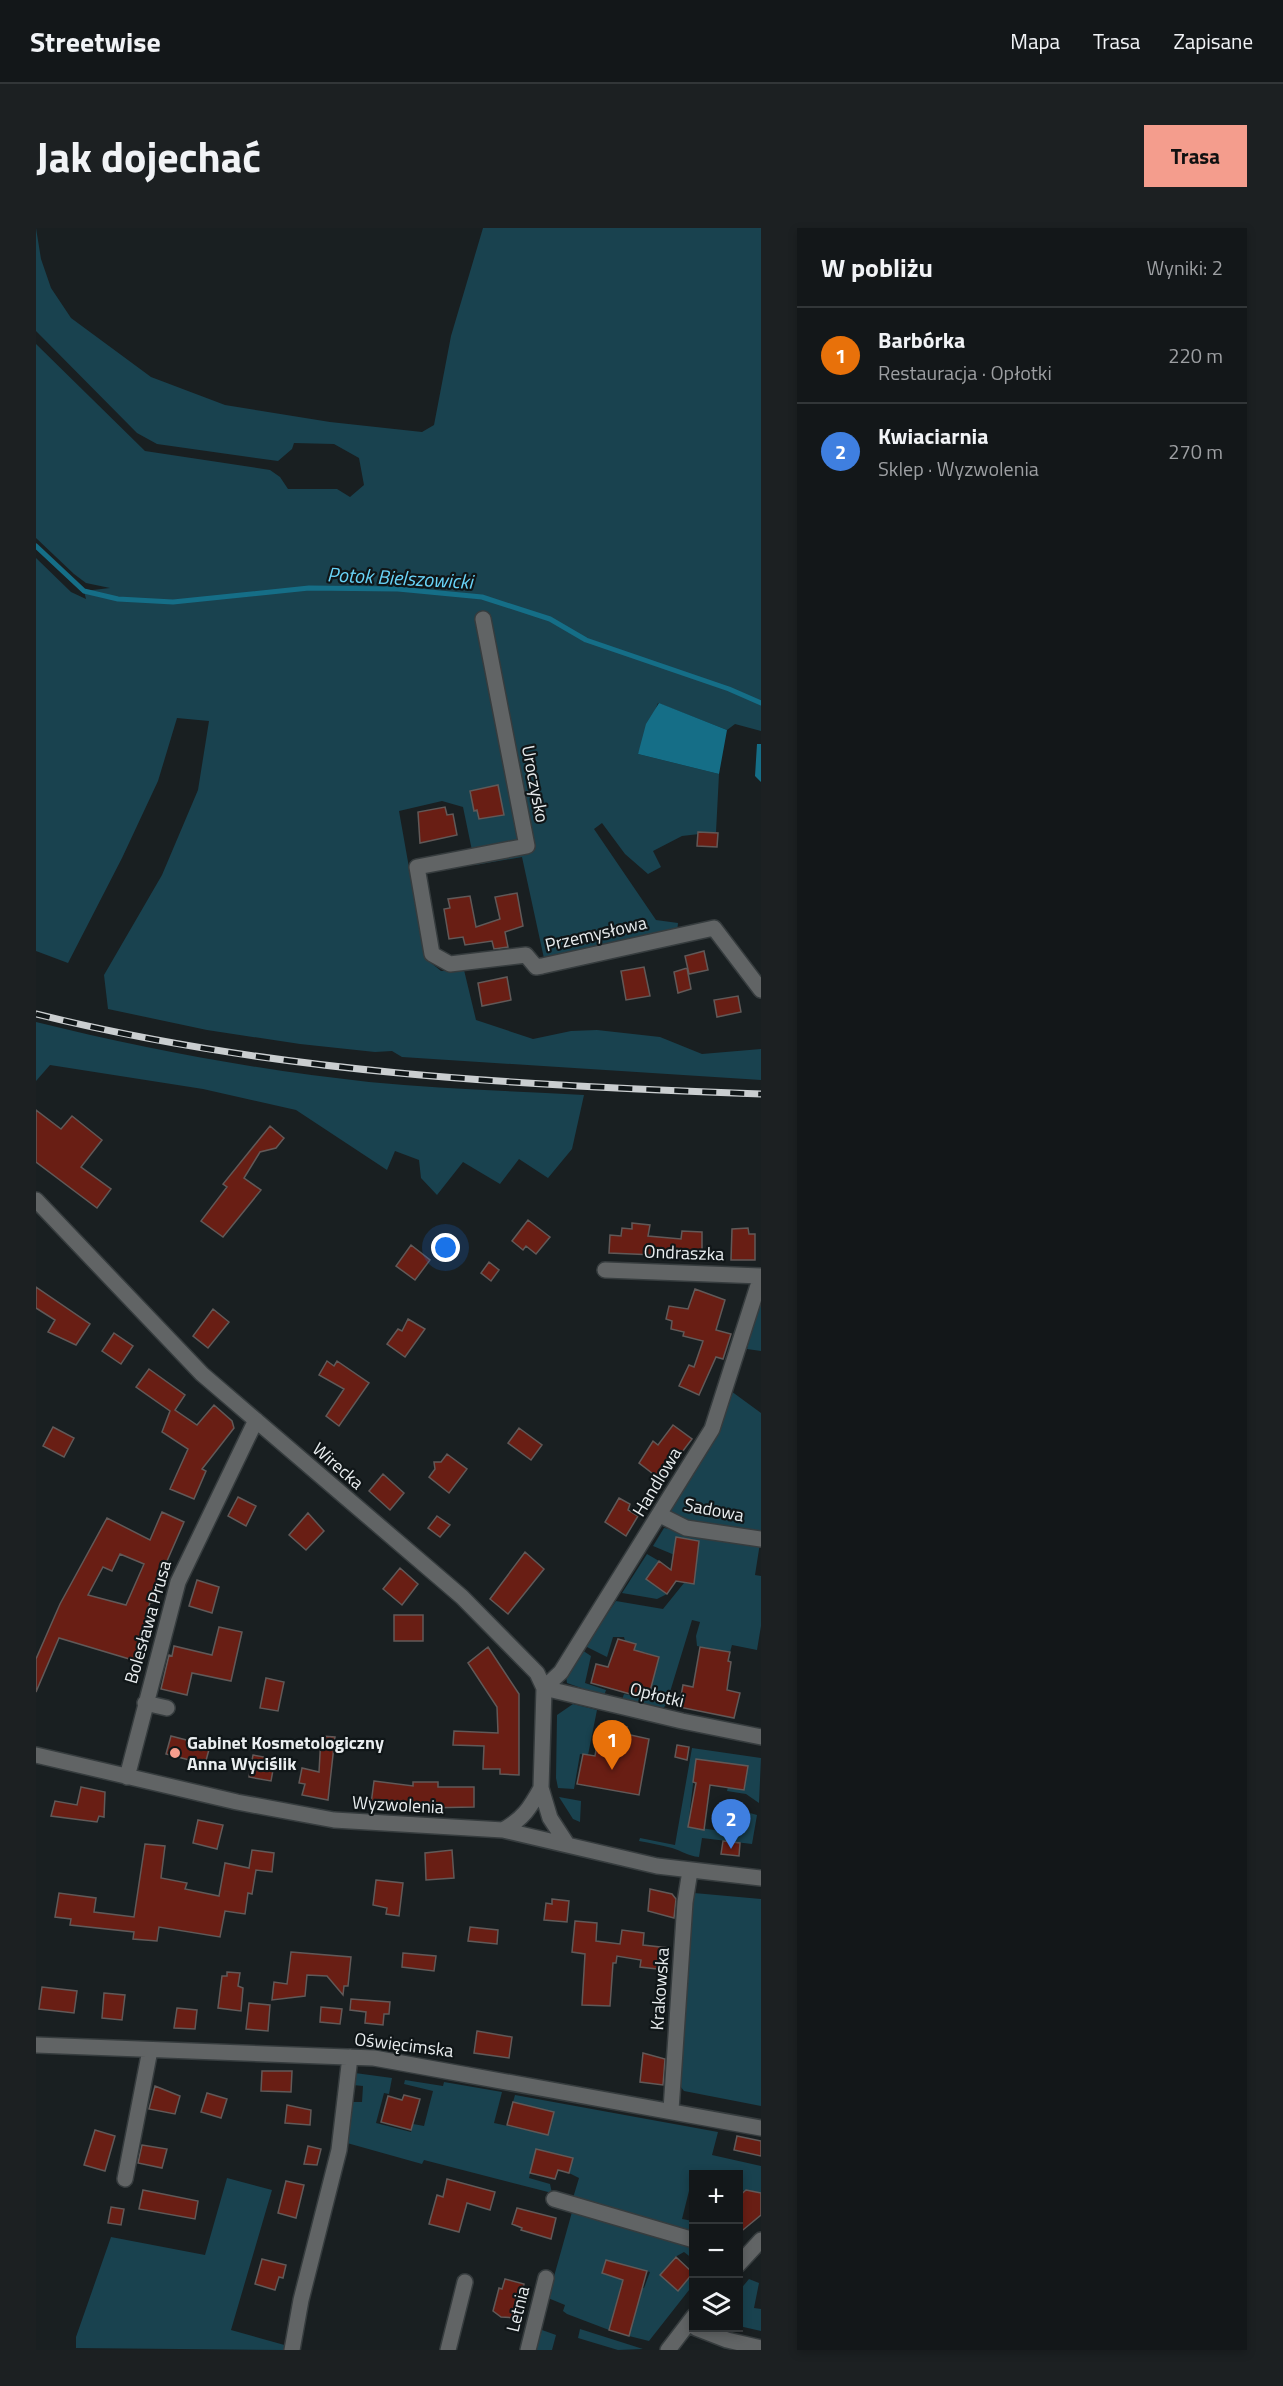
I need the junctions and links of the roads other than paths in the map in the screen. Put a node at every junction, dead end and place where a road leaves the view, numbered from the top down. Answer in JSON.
{"nodes":[{"id":1,"x":483,"y":619,"type":"dead end"},
{"id":2,"x":417,"y":867,"type":"joint"},
{"id":3,"x":760,"y":985,"type":"edge"},
{"id":4,"x":36,"y":1200,"type":"edge"},
{"id":5,"x":605,"y":1270,"type":"dead end"},
{"id":6,"x":761,"y":1276,"type":"edge"},
{"id":7,"x":256,"y":1420,"type":"junction"},
{"id":8,"x":660,"y":1515,"type":"junction"},
{"id":9,"x":761,"y":1539,"type":"edge"},
{"id":10,"x":544,"y":1688,"type":"junction"},
{"id":11,"x":145,"y":1703,"type":"junction"},
{"id":12,"x":167,"y":1708,"type":"dead end"},
{"id":13,"x":761,"y":1737,"type":"edge"},
{"id":14,"x":36,"y":1755,"type":"edge"},
{"id":15,"x":128,"y":1777,"type":"junction"},
{"id":16,"x":541,"y":1788,"type":"junction"},
{"id":17,"x":503,"y":1830,"type":"junction"},
{"id":18,"x":567,"y":1844,"type":"junction"},
{"id":19,"x":690,"y":1871,"type":"junction"},
{"id":20,"x":761,"y":1878,"type":"edge"},
{"id":21,"x":36,"y":2045,"type":"edge"},
{"id":22,"x":150,"y":2050,"type":"junction"},
{"id":23,"x":350,"y":2057,"type":"junction"},
{"id":24,"x":671,"y":2110,"type":"junction"},
{"id":25,"x":761,"y":2128,"type":"edge"},
{"id":26,"x":125,"y":2179,"type":"dead end"},
{"id":27,"x":554,"y":2199,"type":"dead end"},
{"id":28,"x":689,"y":2239,"type":"edge"},
{"id":29,"x":761,"y":2240,"type":"edge"},
{"id":30,"x":743,"y":2260,"type":"edge"},
{"id":31,"x":546,"y":2278,"type":"dead end"},
{"id":32,"x":465,"y":2282,"type":"dead end"},
{"id":33,"x":689,"y":2327,"type":"edge"},
{"id":34,"x":711,"y":2332,"type":"edge"},
{"id":35,"x":761,"y":2348,"type":"edge"},
{"id":36,"x":292,"y":2350,"type":"edge"},
{"id":37,"x":448,"y":2350,"type":"edge"},
{"id":38,"x":528,"y":2350,"type":"edge"},
{"id":39,"x":668,"y":2350,"type":"edge"}],
"edges":[{"from":1,"to":2,"type":"street","name":"Uroczysko"},
{"from":2,"to":3,"type":"street","name":"Przemysłowa"},
{"from":4,"to":7,"type":"street","name":"Wirecka"},
{"from":5,"to":6,"type":"street","name":"Ondraszka"},
{"from":6,"to":8,"type":"street","name":"Handlowa"},
{"from":7,"to":10,"type":"street","name":"Wirecka"},
{"from":7,"to":11,"type":"street","name":"Bolesława Prusa"},
{"from":8,"to":9,"type":"street","name":"Sadowa"},
{"from":8,"to":10,"type":"street","name":"Handlowa"},
{"from":10,"to":13,"type":"street","name":"Opłotki"},
{"from":10,"to":16,"type":"street"},
{"from":11,"to":12,"type":"street"},
{"from":11,"to":15,"type":"street","name":"Bolesława Prusa"},
{"from":14,"to":15,"type":"street","name":"Wyzwolenia"},
{"from":15,"to":17,"type":"street","name":"Wyzwolenia"},
{"from":16,"to":17,"type":"street"},
{"from":16,"to":18,"type":"street"},
{"from":17,"to":18,"type":"street","name":"Wyzwolenia"},
{"from":18,"to":19,"type":"street","name":"Wyzwolenia"},
{"from":19,"to":20,"type":"street","name":"Wyzwolenia"},
{"from":19,"to":24,"type":"street","name":"Krakowska"},
{"from":21,"to":22,"type":"street","name":"Oświęcimska"},
{"from":22,"to":23,"type":"street","name":"Oświęcimska"},
{"from":22,"to":26,"type":"street"},
{"from":23,"to":24,"type":"street","name":"Oświęcimska"},
{"from":23,"to":36,"type":"street"},
{"from":24,"to":25,"type":"street","name":"Oświęcimska"},
{"from":27,"to":28,"type":"street"},
{"from":29,"to":30,"type":"street"},
{"from":31,"to":38,"type":"street","name":"Letnia"},
{"from":32,"to":37,"type":"street"},
{"from":33,"to":39,"type":"street"},
{"from":34,"to":35,"type":"street"}]}
